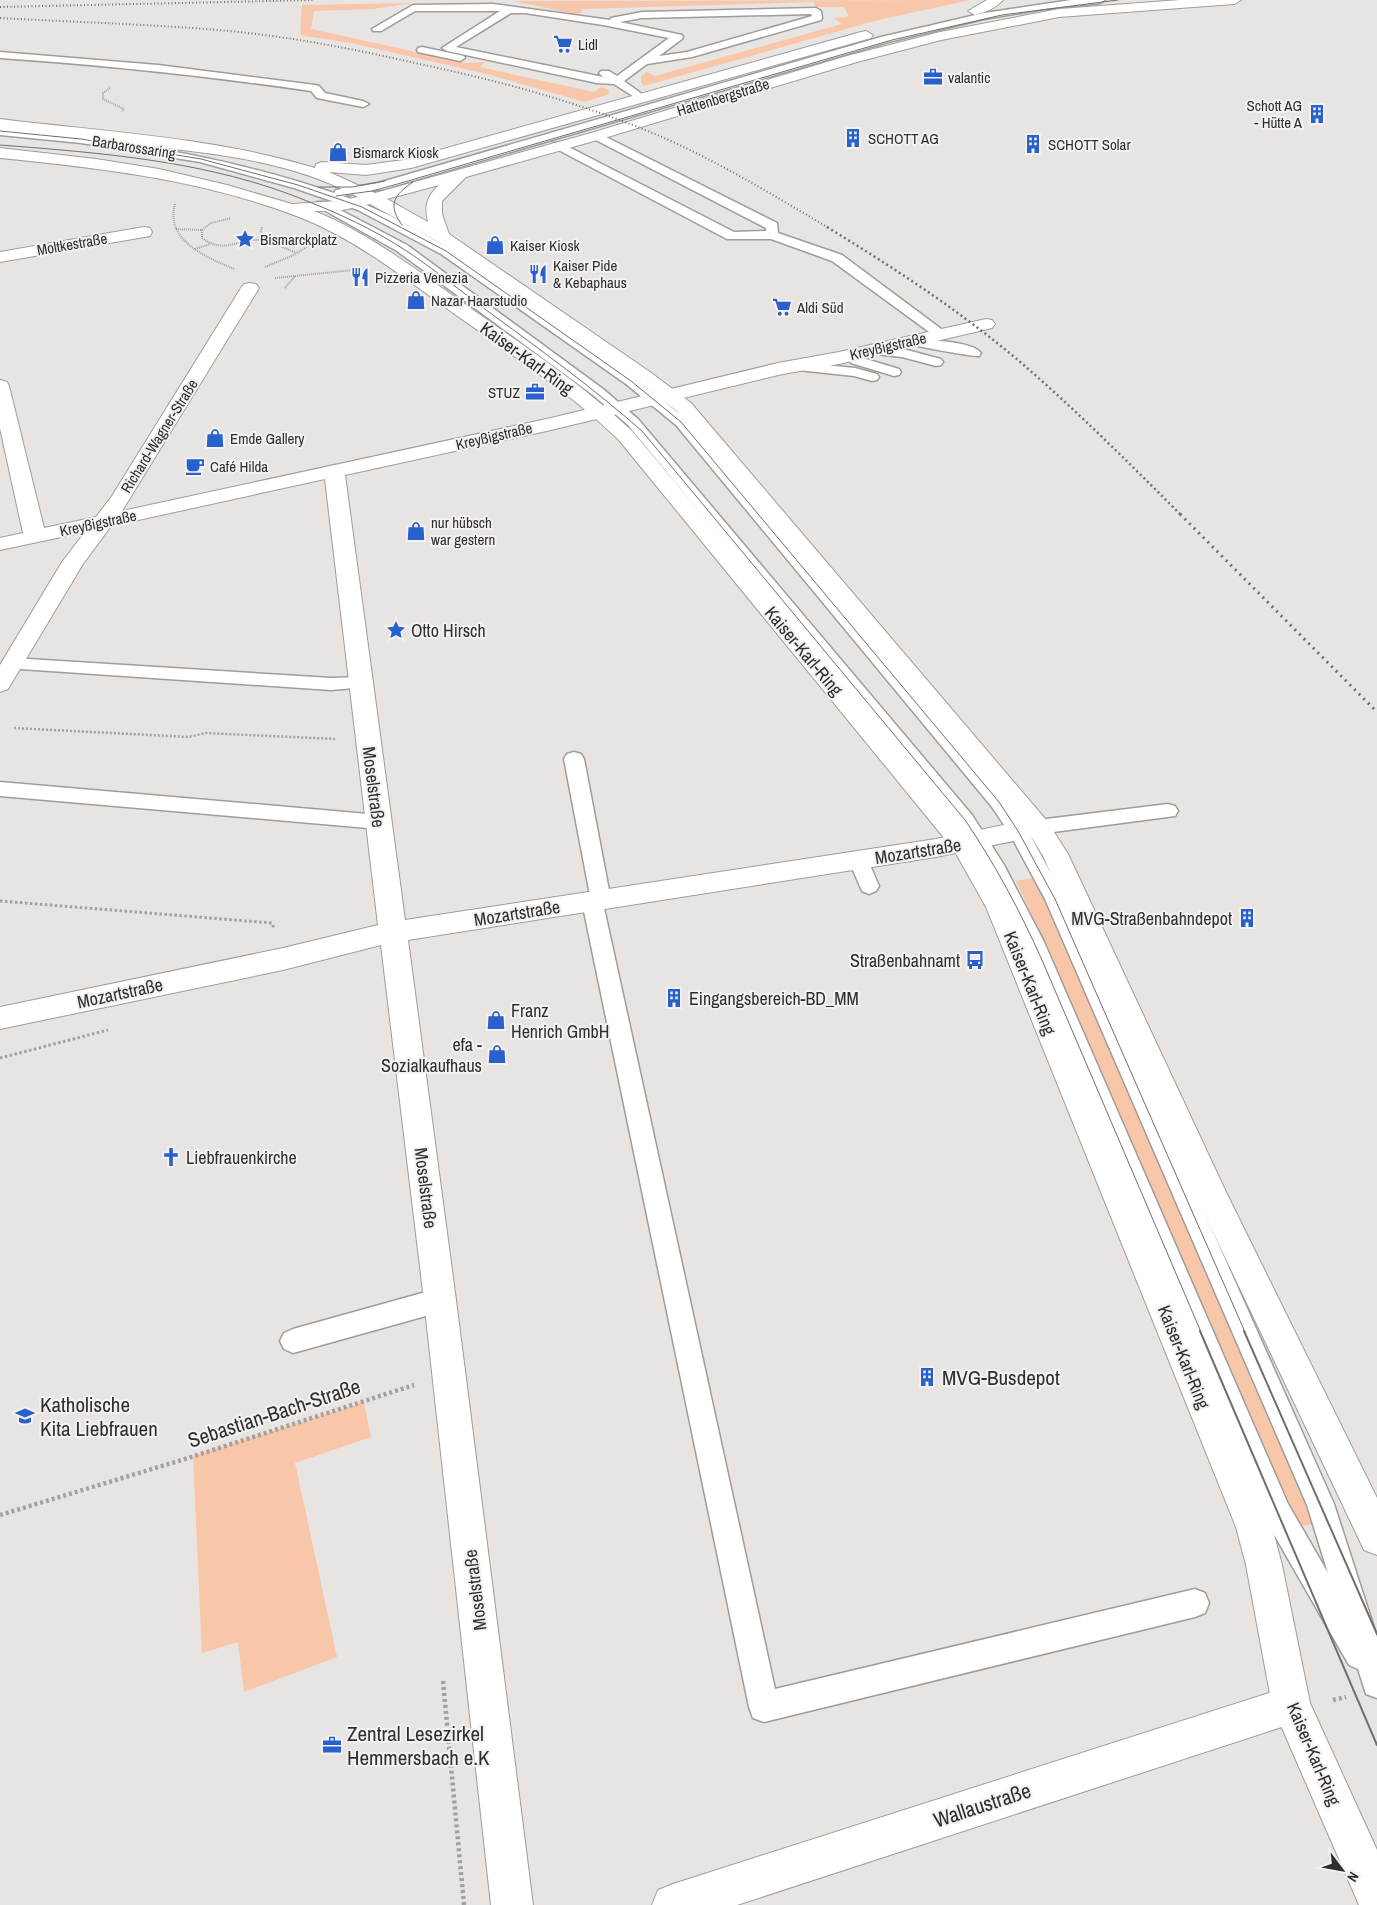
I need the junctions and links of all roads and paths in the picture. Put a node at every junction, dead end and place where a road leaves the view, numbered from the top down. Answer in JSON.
{"nodes":[{"id":1,"x":996,"y":0,"type":"edge"},
{"id":2,"x":1029,"y":0,"type":"edge"},
{"id":3,"x":1100,"y":0,"type":"edge"},
{"id":4,"x":1234,"y":0,"type":"edge"},
{"id":5,"x":1044,"y":6,"type":"junction"},
{"id":6,"x":509,"y":10,"type":"junction"},
{"id":7,"x":975,"y":10,"type":"junction"},
{"id":8,"x":1019,"y":10,"type":"junction"},
{"id":9,"x":1059,"y":12,"type":"junction"},
{"id":10,"x":603,"y":22,"type":"junction"},
{"id":11,"x":377,"y":29,"type":"dead end"},
{"id":12,"x":444,"y":37,"type":"dead end"},
{"id":13,"x":460,"y":40,"type":"junction"},
{"id":14,"x":422,"y":50,"type":"dead end"},
{"id":15,"x":490,"y":52,"type":"junction"},
{"id":16,"x":0,"y":55,"type":"edge"},
{"id":17,"x":645,"y":61,"type":"junction"},
{"id":18,"x":152,"y":67,"type":"junction"},
{"id":19,"x":617,"y":81,"type":"junction"},
{"id":20,"x":642,"y":99,"type":"junction"},
{"id":21,"x":363,"y":104,"type":"dead end"},
{"id":22,"x":116,"y":116,"type":"dead end"},
{"id":23,"x":0,"y":124,"type":"edge"},
{"id":24,"x":0,"y":131,"type":"edge"},
{"id":25,"x":596,"y":136,"type":"junction"},
{"id":26,"x":0,"y":145,"type":"edge"},
{"id":27,"x":557,"y":146,"type":"junction"},
{"id":28,"x":0,"y":153,"type":"edge"},
{"id":29,"x":283,"y":163,"type":"junction"},
{"id":30,"x":407,"y":171,"type":"junction"},
{"id":31,"x":463,"y":173,"type":"junction"},
{"id":32,"x":287,"y":199,"type":"junction"},
{"id":33,"x":345,"y":200,"type":"junction"},
{"id":34,"x":177,"y":201,"type":"dead end"},
{"id":35,"x":233,"y":218,"type":"dead end"},
{"id":36,"x":262,"y":226,"type":"dead end"},
{"id":37,"x":176,"y":229,"type":"junction"},
{"id":38,"x":202,"y":230,"type":"junction"},
{"id":39,"x":144,"y":232,"type":"dead end"},
{"id":40,"x":375,"y":232,"type":"junction"},
{"id":41,"x":772,"y":235,"type":"junction"},
{"id":42,"x":441,"y":236,"type":"junction"},
{"id":43,"x":259,"y":240,"type":"junction"},
{"id":44,"x":313,"y":243,"type":"dead end"},
{"id":45,"x":210,"y":244,"type":"junction"},
{"id":46,"x":195,"y":249,"type":"junction"},
{"id":47,"x":297,"y":254,"type":"junction"},
{"id":48,"x":395,"y":254,"type":"junction"},
{"id":49,"x":0,"y":257,"type":"edge"},
{"id":50,"x":357,"y":269,"type":"dead end"},
{"id":51,"x":236,"y":270,"type":"dead end"},
{"id":52,"x":295,"y":276,"type":"junction"},
{"id":53,"x":272,"y":278,"type":"dead end"},
{"id":54,"x":254,"y":279,"type":"joint"},
{"id":55,"x":285,"y":288,"type":"dead end"},
{"id":56,"x":986,"y":324,"type":"dead end"},
{"id":57,"x":941,"y":334,"type":"junction"},
{"id":58,"x":907,"y":342,"type":"junction"},
{"id":59,"x":871,"y":350,"type":"junction"},
{"id":60,"x":974,"y":353,"type":"dead end"},
{"id":61,"x":846,"y":358,"type":"junction"},
{"id":62,"x":936,"y":362,"type":"dead end"},
{"id":63,"x":794,"y":366,"type":"junction"},
{"id":64,"x":909,"y":368,"type":"dead end"},
{"id":65,"x":894,"y":372,"type":"dead end"},
{"id":66,"x":872,"y":377,"type":"dead end"},
{"id":67,"x":0,"y":386,"type":"edge"},
{"id":68,"x":662,"y":398,"type":"junction"},
{"id":69,"x":609,"y":410,"type":"junction"},
{"id":70,"x":334,"y":472,"type":"junction"},
{"id":71,"x":103,"y":522,"type":"junction"},
{"id":72,"x":35,"y":537,"type":"junction"},
{"id":73,"x":0,"y":544,"type":"edge"},
{"id":74,"x":12,"y":664,"type":"junction"},
{"id":75,"x":361,"y":683,"type":"junction"},
{"id":76,"x":0,"y":684,"type":"edge"},
{"id":77,"x":14,"y":728,"type":"dead end"},
{"id":78,"x":368,"y":740,"type":"junction"},
{"id":79,"x":574,"y":759,"type":"dead end"},
{"id":80,"x":0,"y":788,"type":"edge"},
{"id":81,"x":1168,"y":811,"type":"dead end"},
{"id":82,"x":379,"y":822,"type":"junction"},
{"id":83,"x":1028,"y":829,"type":"junction"},
{"id":84,"x":972,"y":842,"type":"junction"},
{"id":85,"x":859,"y":861,"type":"junction"},
{"id":86,"x":869,"y":886,"type":"dead end"},
{"id":87,"x":0,"y":901,"type":"edge"},
{"id":88,"x":597,"y":901,"type":"junction"},
{"id":89,"x":392,"y":932,"type":"junction"},
{"id":90,"x":283,"y":958,"type":"junction"},
{"id":91,"x":0,"y":1018,"type":"edge"},
{"id":92,"x":440,"y":1300,"type":"junction"},
{"id":93,"x":293,"y":1341,"type":"dead end"},
{"id":94,"x":414,"y":1385,"type":"dead end"},
{"id":95,"x":0,"y":1515,"type":"edge"},
{"id":96,"x":1377,"y":1537,"type":"edge"},
{"id":97,"x":1195,"y":1603,"type":"dead end"},
{"id":98,"x":1377,"y":1685,"type":"edge"},
{"id":99,"x":1346,"y":1697,"type":"dead end"},
{"id":100,"x":1332,"y":1700,"type":"dead end"},
{"id":101,"x":1291,"y":1705,"type":"junction"},
{"id":102,"x":1377,"y":1896,"type":"edge"},
{"id":103,"x":512,"y":1905,"type":"edge"},
{"id":104,"x":673,"y":1905,"type":"edge"}],
"edges":[{"from":1,"to":7,"type":"street","name":"Hattenbergstraße"},
{"from":2,"to":5,"type":"street"},
{"from":3,"to":5,"type":"lane","name":"Hattenbergstraße"},
{"from":4,"to":9,"type":"street","name":"Hattenbergstraße"},
{"from":5,"to":8,"type":"lane","name":"Hattenbergstraße"},
{"from":5,"to":9,"type":"street"},
{"from":6,"to":10,"type":"lane"},
{"from":6,"to":11,"type":"lane"},
{"from":6,"to":13,"type":"lane"},
{"from":7,"to":8,"type":"street","name":"Hattenbergstraße"},
{"from":7,"to":20,"type":"street","name":"Hattenbergstraße"},
{"from":8,"to":9,"type":"street","name":"Hattenbergstraße"},
{"from":8,"to":30,"type":"lane","name":"Hattenbergstraße"},
{"from":9,"to":25,"type":"street","name":"Hattenbergstraße"},
{"from":10,"to":17,"type":"lane"},
{"from":10,"to":17,"type":"lane"},
{"from":12,"to":13,"type":"lane"},
{"from":13,"to":15,"type":"lane"},
{"from":14,"to":15,"type":"lane"},
{"from":15,"to":19,"type":"lane"},
{"from":16,"to":18,"type":"lane"},
{"from":17,"to":19,"type":"lane"},
{"from":18,"to":21,"type":"lane"},
{"from":18,"to":22,"type":"path"},
{"from":19,"to":20,"type":"lane"},
{"from":20,"to":30,"type":"street","name":"Hattenbergstraße"},
{"from":23,"to":29,"type":"street","name":"Barbarossaring"},
{"from":24,"to":33,"type":"lane","name":"Barbarossaring"},
{"from":25,"to":27,"type":"street","name":"Hattenbergstraße"},
{"from":25,"to":41,"type":"lane"},
{"from":26,"to":32,"type":"lane"},
{"from":27,"to":31,"type":"street","name":"Hattenbergstraße"},
{"from":27,"to":41,"type":"lane"},
{"from":28,"to":32,"type":"street","name":"Barbarossaring"},
{"from":29,"to":30,"type":"street"},
{"from":29,"to":33,"type":"street"},
{"from":30,"to":33,"type":"street"},
{"from":30,"to":33,"type":"lane"},
{"from":31,"to":33,"type":"street"},
{"from":31,"to":42,"type":"street","name":"Hattenbergstraße"},
{"from":32,"to":33,"type":"street"},
{"from":32,"to":33,"type":"lane"},
{"from":33,"to":40,"type":"lane"},
{"from":33,"to":40,"type":"lane"},
{"from":33,"to":42,"type":"street"},
{"from":33,"to":48,"type":"street"},
{"from":33,"to":68,"type":"lane","name":"Kaiser-Karl-Ring"},
{"from":34,"to":37,"type":"path"},
{"from":35,"to":38,"type":"path"},
{"from":36,"to":43,"type":"path"},
{"from":37,"to":38,"type":"path"},
{"from":37,"to":46,"type":"path"},
{"from":38,"to":45,"type":"path"},
{"from":39,"to":49,"type":"street","name":"Moltkestraße"},
{"from":40,"to":48,"type":"lane"},
{"from":41,"to":57,"type":"lane"},
{"from":42,"to":68,"type":"street","name":"Kaiser-Karl-Ring"},
{"from":43,"to":45,"type":"path"},
{"from":43,"to":47,"type":"path"},
{"from":44,"to":47,"type":"path"},
{"from":45,"to":46,"type":"path"},
{"from":46,"to":51,"type":"path"},
{"from":47,"to":54,"type":"path"},
{"from":48,"to":69,"type":"street","name":"Kaiser-Karl-Ring"},
{"from":50,"to":52,"type":"path"},
{"from":52,"to":53,"type":"path"},
{"from":52,"to":55,"type":"path"},
{"from":54,"to":71,"type":"street","name":"Richard-Wagner-Straße"},
{"from":56,"to":57,"type":"street","name":"Kreyßigstraße"},
{"from":57,"to":58,"type":"street","name":"Kreyßigstraße"},
{"from":58,"to":59,"type":"street","name":"Kreyßigstraße"},
{"from":58,"to":60,"type":"lane"},
{"from":59,"to":61,"type":"street","name":"Kreyßigstraße"},
{"from":59,"to":62,"type":"lane"},
{"from":61,"to":63,"type":"street","name":"Kreyßigstraße"},
{"from":61,"to":64,"type":"lane"},
{"from":61,"to":65,"type":"lane"},
{"from":63,"to":66,"type":"lane"},
{"from":63,"to":68,"type":"street","name":"Kreyßigstraße"},
{"from":67,"to":72,"type":"street"},
{"from":68,"to":69,"type":"street","name":"Kreyßigstraße"},
{"from":68,"to":83,"type":"street","name":"Kaiser-Karl-Ring"},
{"from":69,"to":70,"type":"street","name":"Kreyßigstraße"},
{"from":69,"to":84,"type":"street","name":"Kaiser-Karl-Ring"},
{"from":70,"to":71,"type":"street","name":"Kreyßigstraße"},
{"from":70,"to":75,"type":"street","name":"Moselstraße"},
{"from":71,"to":72,"type":"street","name":"Kreyßigstraße"},
{"from":71,"to":74,"type":"street","name":"Richard-Wagner-Straße"},
{"from":72,"to":73,"type":"street","name":"Kreyßigstraße"},
{"from":74,"to":75,"type":"lane"},
{"from":74,"to":76,"type":"street","name":"Richard-Wagner-Straße"},
{"from":75,"to":78,"type":"street","name":"Moselstraße"},
{"from":77,"to":78,"type":"path"},
{"from":78,"to":82,"type":"street","name":"Moselstraße"},
{"from":79,"to":88,"type":"lane"},
{"from":80,"to":82,"type":"lane"},
{"from":81,"to":83,"type":"lane"},
{"from":82,"to":89,"type":"street","name":"Moselstraße"},
{"from":83,"to":84,"type":"street","name":"Mozartstraße"},
{"from":83,"to":96,"type":"street","name":"Kaiser-Karl-Ring"},
{"from":83,"to":98,"type":"lane","name":"Kaiser-Karl-Ring"},
{"from":84,"to":85,"type":"street","name":"Mozartstraße"},
{"from":84,"to":98,"type":"lane","name":"Kaiser-Karl-Ring"},
{"from":84,"to":101,"type":"street","name":"Kaiser-Karl-Ring"},
{"from":85,"to":86,"type":"lane"},
{"from":85,"to":88,"type":"street","name":"Mozartstraße"},
{"from":87,"to":90,"type":"path"},
{"from":88,"to":89,"type":"street","name":"Mozartstraße"},
{"from":88,"to":97,"type":"lane"},
{"from":89,"to":90,"type":"street","name":"Mozartstraße"},
{"from":89,"to":92,"type":"street","name":"Moselstraße"},
{"from":90,"to":91,"type":"street","name":"Mozartstraße"},
{"from":92,"to":93,"type":"lane"},
{"from":92,"to":103,"type":"street","name":"Moselstraße"},
{"from":94,"to":95,"type":"path","name":"Sebastian-Bach-Straße"},
{"from":99,"to":100,"type":"path"},
{"from":101,"to":102,"type":"street","name":"Kaiser-Karl-Ring"},
{"from":101,"to":104,"type":"street","name":"Wallaustraße"}]}
